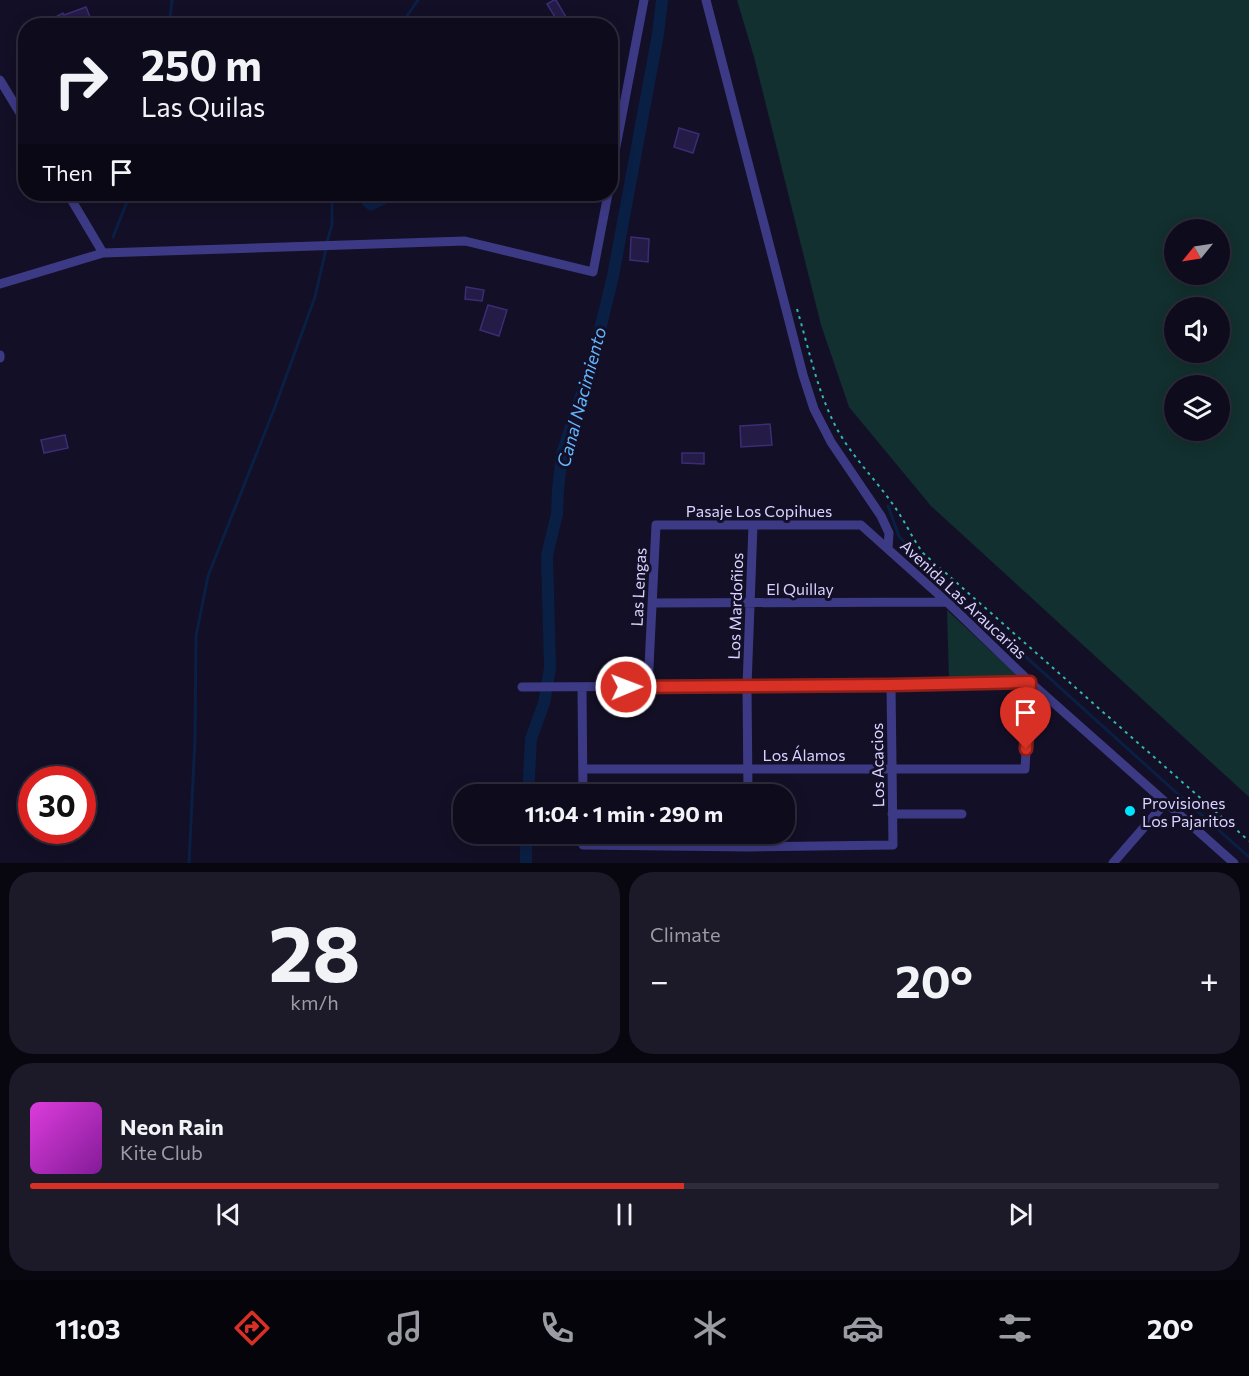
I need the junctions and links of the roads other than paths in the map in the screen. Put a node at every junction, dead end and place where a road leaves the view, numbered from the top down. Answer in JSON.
{"nodes":[{"id":1,"x":644,"y":0,"type":"edge"},
{"id":2,"x":706,"y":0,"type":"edge"},
{"id":3,"x":0,"y":80,"type":"edge"},
{"id":4,"x":18,"y":110,"type":"edge"},
{"id":5,"x":618,"y":136,"type":"edge"},
{"id":6,"x":72,"y":201,"type":"edge"},
{"id":7,"x":607,"y":201,"type":"edge"},
{"id":8,"x":103,"y":254,"type":"junction"},
{"id":9,"x":0,"y":284,"type":"edge"},
{"id":10,"x":656,"y":525,"type":"joint"},
{"id":11,"x":753,"y":525,"type":"junction"},
{"id":12,"x":861,"y":525,"type":"joint"},
{"id":13,"x":888,"y":549,"type":"junction"},
{"id":14,"x":947,"y":602,"type":"junction"},
{"id":15,"x":652,"y":603,"type":"junction"},
{"id":16,"x":750,"y":603,"type":"junction"},
{"id":17,"x":1030,"y":682,"type":"junction"},
{"id":18,"x":891,"y":685,"type":"junction"},
{"id":19,"x":648,"y":686,"type":"junction"},
{"id":20,"x":747,"y":686,"type":"junction"},
{"id":21,"x":522,"y":687,"type":"dead end"},
{"id":22,"x":582,"y":687,"type":"junction"},
{"id":23,"x":583,"y":769,"type":"junction"},
{"id":24,"x":747,"y":769,"type":"junction"},
{"id":25,"x":892,"y":769,"type":"junction"},
{"id":26,"x":583,"y":784,"type":"edge"},
{"id":27,"x":748,"y":784,"type":"edge"},
{"id":28,"x":1166,"y":802,"type":"junction"},
{"id":29,"x":892,"y":814,"type":"junction"},
{"id":30,"x":962,"y":814,"type":"dead end"},
{"id":31,"x":583,"y":844,"type":"edge"},
{"id":32,"x":748,"y":846,"type":"joint"},
{"id":33,"x":1113,"y":863,"type":"edge"},
{"id":34,"x":1234,"y":863,"type":"edge"}],
"edges":[{"from":1,"to":5,"type":"street"},
{"from":2,"to":13,"type":"street"},
{"from":3,"to":4,"type":"street"},
{"from":6,"to":8,"type":"street"},
{"from":7,"to":8,"type":"street"},
{"from":8,"to":9,"type":"street"},
{"from":10,"to":11,"type":"street","name":"Pasaje Los Copihues"},
{"from":10,"to":15,"type":"street","name":"Las Lengas"},
{"from":11,"to":12,"type":"street","name":"Pasaje Los Copihues"},
{"from":11,"to":16,"type":"street","name":"Los Mardoñios"},
{"from":12,"to":13,"type":"street","name":"Avenida Las Araucarias"},
{"from":13,"to":14,"type":"street","name":"Avenida Las Araucarias"},
{"from":14,"to":16,"type":"street","name":"El Quillay"},
{"from":14,"to":17,"type":"street","name":"Avenida Las Araucarias"},
{"from":15,"to":16,"type":"street","name":"El Quillay"},
{"from":15,"to":19,"type":"street","name":"Las Lengas"},
{"from":16,"to":20,"type":"street","name":"Los Mardoñios"},
{"from":17,"to":18,"type":"street"},
{"from":17,"to":25,"type":"street","name":"Los Álamos"},
{"from":17,"to":28,"type":"street","name":"Avenida Las Araucarias"},
{"from":18,"to":20,"type":"street"},
{"from":18,"to":25,"type":"street","name":"Los Acacios"},
{"from":19,"to":20,"type":"street"},
{"from":19,"to":22,"type":"street"},
{"from":20,"to":24,"type":"street","name":"Los Mardoñios"},
{"from":21,"to":22,"type":"street"},
{"from":22,"to":23,"type":"street"},
{"from":23,"to":24,"type":"street","name":"Los Álamos"},
{"from":23,"to":26,"type":"street"},
{"from":24,"to":25,"type":"street","name":"Los Álamos"},
{"from":24,"to":27,"type":"street","name":"Los Mardoñios"},
{"from":25,"to":29,"type":"street","name":"Los Acacios"},
{"from":28,"to":33,"type":"street"},
{"from":28,"to":34,"type":"street","name":"Avenida Las Araucarias"},
{"from":29,"to":30,"type":"street"},
{"from":29,"to":32,"type":"street","name":"Los Acacios"},
{"from":31,"to":32,"type":"street"}]}
